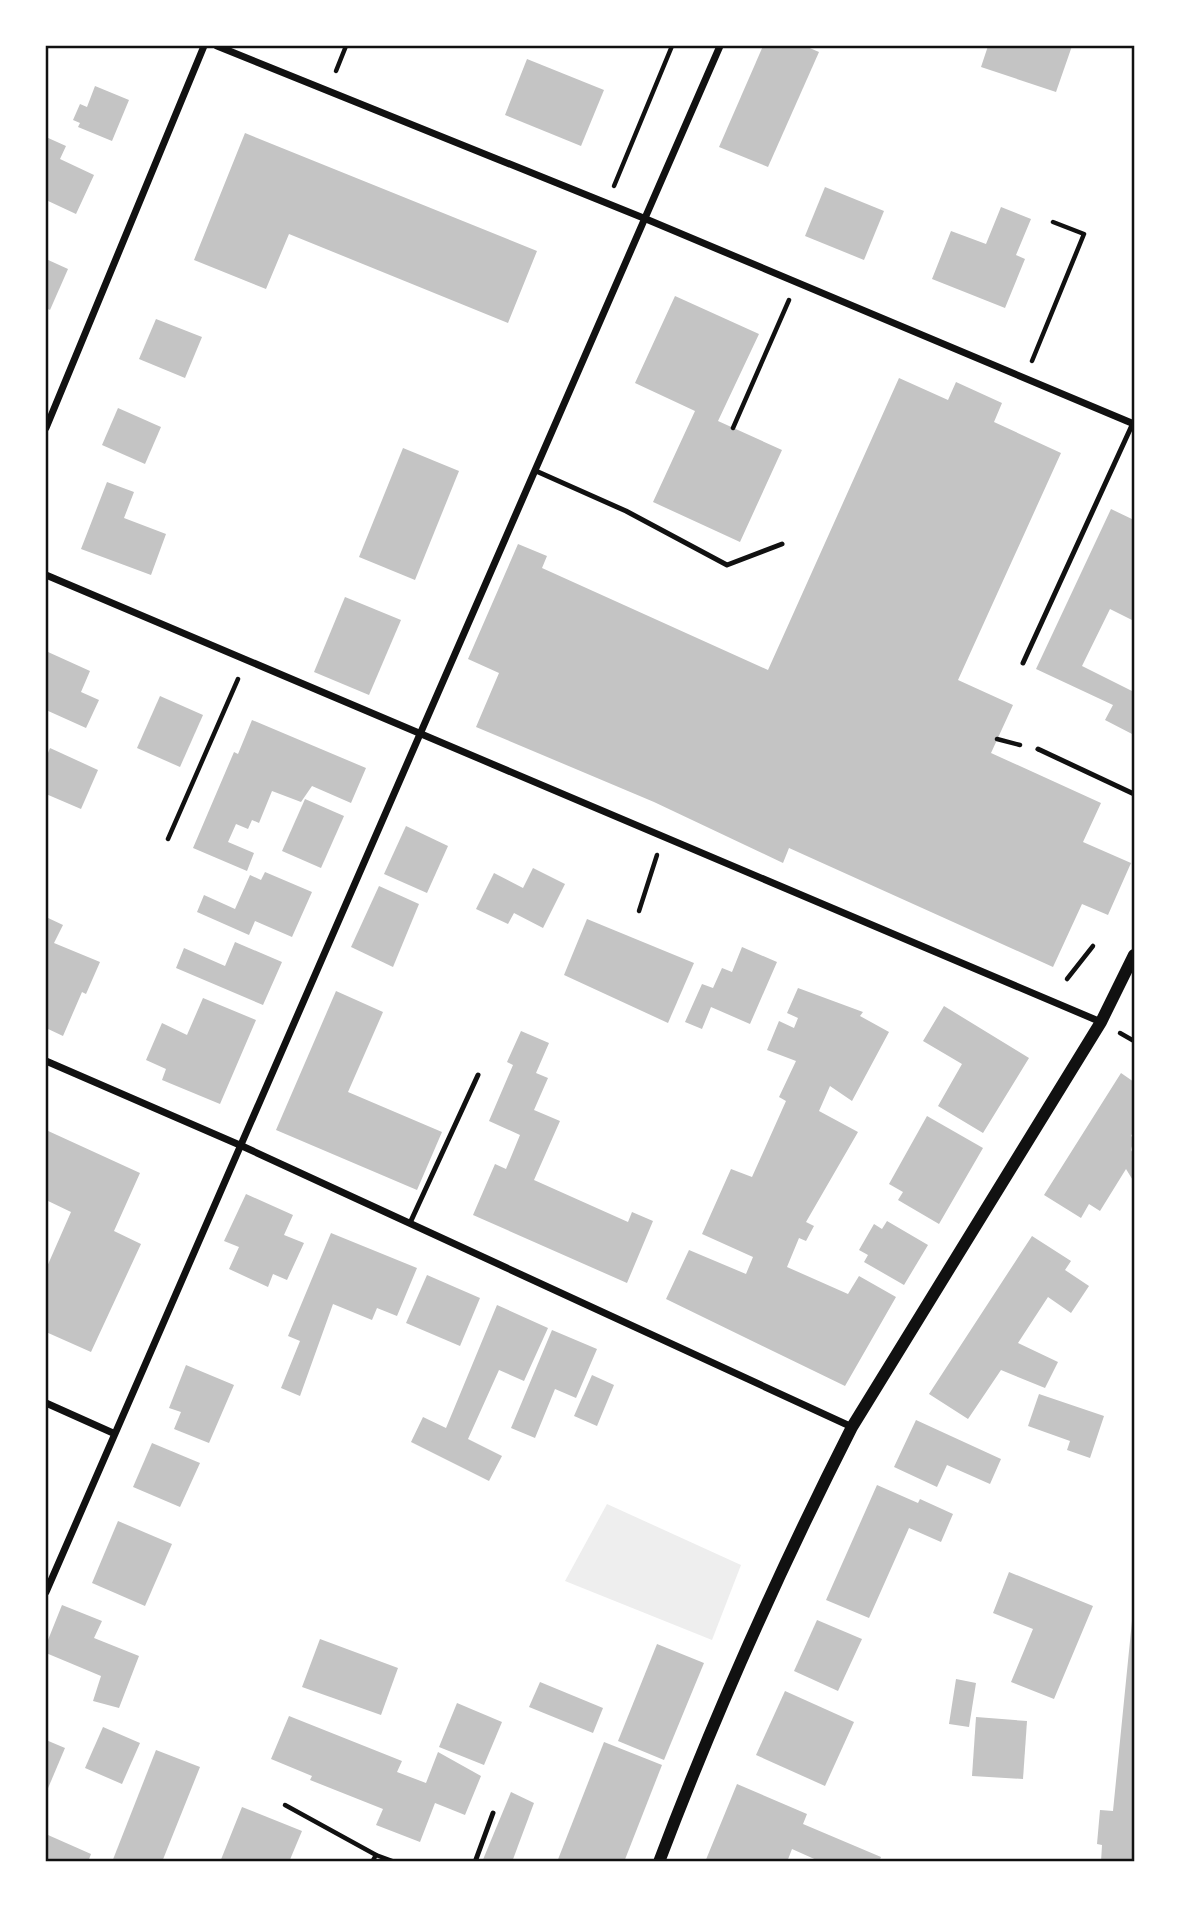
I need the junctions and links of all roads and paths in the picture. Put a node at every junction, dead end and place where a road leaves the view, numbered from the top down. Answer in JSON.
{"nodes":[{"id":1,"x":204,"y":46,"type":"edge"},
{"id":2,"x":217,"y":46,"type":"edge"},
{"id":3,"x":346,"y":46,"type":"edge"},
{"id":4,"x":672,"y":46,"type":"edge"},
{"id":5,"x":720,"y":46,"type":"edge"},
{"id":6,"x":329,"y":90,"type":"junction"},
{"id":7,"x":608,"y":203,"type":"junction"},
{"id":8,"x":646,"y":219,"type":"junction"},
{"id":9,"x":1053,"y":222,"type":"dead end"},
{"id":10,"x":797,"y":282,"type":"junction"},
{"id":11,"x":1025,"y":377,"type":"junction"},
{"id":12,"x":1134,"y":423,"type":"edge"},
{"id":13,"x":46,"y":428,"type":"edge"},
{"id":14,"x":733,"y":428,"type":"dead end"},
{"id":15,"x":536,"y":471,"type":"junction"},
{"id":16,"x":782,"y":544,"type":"dead end"},
{"id":17,"x":46,"y":575,"type":"edge"},
{"id":18,"x":246,"y":660,"type":"junction"},
{"id":19,"x":1023,"y":663,"type":"dead end"},
{"id":20,"x":422,"y":734,"type":"junction"},
{"id":21,"x":1038,"y":749,"type":"dead end"},
{"id":22,"x":1135,"y":794,"type":"edge"},
{"id":23,"x":663,"y":836,"type":"junction"},
{"id":24,"x":168,"y":839,"type":"dead end"},
{"id":25,"x":639,"y":911,"type":"dead end"},
{"id":26,"x":1093,"y":946,"type":"dead end"},
{"id":27,"x":1135,"y":956,"type":"edge"},
{"id":28,"x":1066,"y":979,"type":"dead end"},
{"id":29,"x":1101,"y":1022,"type":"junction"},
{"id":30,"x":46,"y":1061,"type":"edge"},
{"id":31,"x":478,"y":1075,"type":"dead end"},
{"id":32,"x":242,"y":1146,"type":"junction"},
{"id":33,"x":410,"y":1223,"type":"junction"},
{"id":34,"x":46,"y":1403,"type":"edge"},
{"id":35,"x":852,"y":1427,"type":"junction"},
{"id":36,"x":113,"y":1433,"type":"junction"},
{"id":37,"x":46,"y":1592,"type":"edge"},
{"id":38,"x":285,"y":1805,"type":"dead end"},
{"id":39,"x":493,"y":1813,"type":"dead end"},
{"id":40,"x":376,"y":1855,"type":"junction"},
{"id":41,"x":372,"y":1861,"type":"edge"},
{"id":42,"x":395,"y":1861,"type":"edge"},
{"id":43,"x":475,"y":1861,"type":"edge"},
{"id":44,"x":659,"y":1861,"type":"edge"}],
"edges":[{"from":1,"to":13,"type":"street"},
{"from":2,"to":6,"type":"street"},
{"from":3,"to":6,"type":"path"},
{"from":4,"to":7,"type":"path"},
{"from":5,"to":8,"type":"street"},
{"from":6,"to":7,"type":"street"},
{"from":7,"to":8,"type":"street"},
{"from":8,"to":10,"type":"street"},
{"from":8,"to":15,"type":"street"},
{"from":9,"to":11,"type":"path"},
{"from":10,"to":11,"type":"street"},
{"from":10,"to":14,"type":"path"},
{"from":11,"to":12,"type":"street"},
{"from":12,"to":19,"type":"lane"},
{"from":15,"to":16,"type":"lane"},
{"from":15,"to":20,"type":"street"},
{"from":17,"to":18,"type":"street"},
{"from":18,"to":20,"type":"street"},
{"from":18,"to":24,"type":"path"},
{"from":20,"to":23,"type":"street"},
{"from":20,"to":32,"type":"street"},
{"from":21,"to":22,"type":"lane"},
{"from":23,"to":25,"type":"path"},
{"from":23,"to":29,"type":"street"},
{"from":26,"to":28,"type":"path"},
{"from":27,"to":29,"type":"street"},
{"from":29,"to":35,"type":"street"},
{"from":30,"to":32,"type":"street"},
{"from":31,"to":33,"type":"lane"},
{"from":32,"to":33,"type":"street"},
{"from":32,"to":36,"type":"street"},
{"from":33,"to":35,"type":"street"},
{"from":34,"to":36,"type":"street"},
{"from":35,"to":44,"type":"street"},
{"from":36,"to":37,"type":"street"},
{"from":38,"to":40,"type":"path"},
{"from":39,"to":43,"type":"lane"},
{"from":40,"to":41,"type":"path"},
{"from":40,"to":42,"type":"path"}]}
